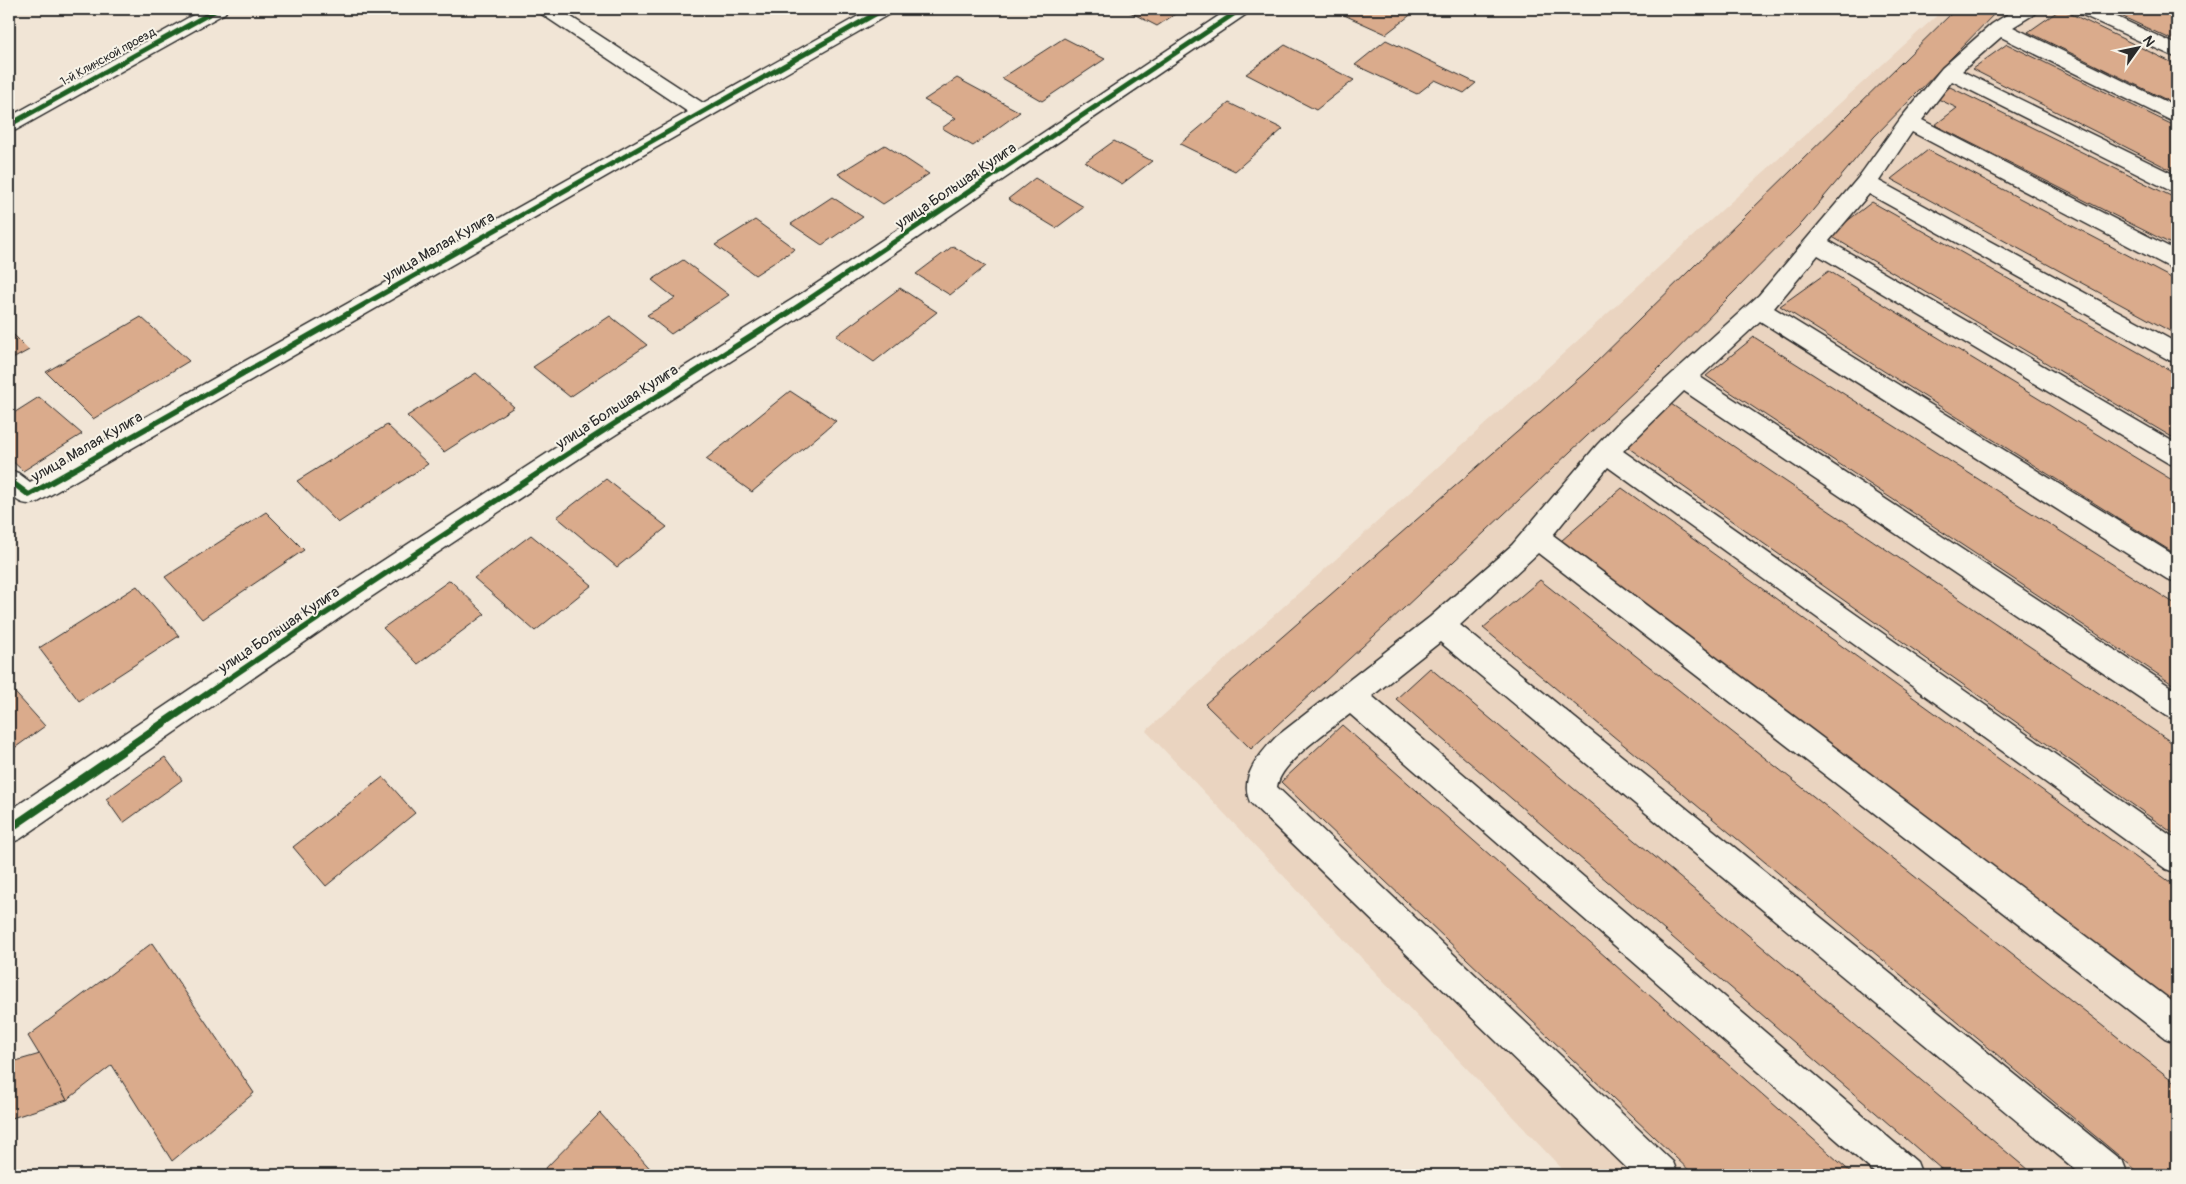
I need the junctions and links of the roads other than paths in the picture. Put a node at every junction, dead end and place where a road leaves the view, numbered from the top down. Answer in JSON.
{"nodes":[{"id":1,"x":218,"y":9,"type":"edge"},
{"id":2,"x":547,"y":9,"type":"edge"},
{"id":3,"x":884,"y":9,"type":"edge"},
{"id":4,"x":1241,"y":9,"type":"edge"},
{"id":5,"x":2029,"y":9,"type":"edge"},
{"id":6,"x":2085,"y":9,"type":"edge"},
{"id":7,"x":1999,"y":28,"type":"junction"},
{"id":8,"x":2177,"y":52,"type":"edge"},
{"id":9,"x":1949,"y":72,"type":"junction"},
{"id":10,"x":702,"y":112,"type":"junction"},
{"id":11,"x":2177,"y":115,"type":"edge"},
{"id":12,"x":1910,"y":122,"type":"junction"},
{"id":13,"x":9,"y":125,"type":"edge"},
{"id":14,"x":1866,"y":183,"type":"junction"},
{"id":15,"x":2177,"y":185,"type":"edge"},
{"id":16,"x":1815,"y":243,"type":"junction"},
{"id":17,"x":2177,"y":261,"type":"edge"},
{"id":18,"x":1758,"y":309,"type":"junction"},
{"id":19,"x":2177,"y":354,"type":"edge"},
{"id":20,"x":1684,"y":379,"type":"junction"},
{"id":21,"x":1606,"y":452,"type":"junction"},
{"id":22,"x":2177,"y":456,"type":"edge"},
{"id":23,"x":9,"y":480,"type":"edge"},
{"id":24,"x":1536,"y":537,"type":"junction"},
{"id":25,"x":2177,"y":571,"type":"edge"},
{"id":26,"x":1440,"y":625,"type":"junction"},
{"id":27,"x":1352,"y":696,"type":"junction"},
{"id":28,"x":2177,"y":707,"type":"edge"},
{"id":29,"x":9,"y":828,"type":"edge"},
{"id":30,"x":2177,"y":858,"type":"edge"},
{"id":31,"x":2177,"y":1026,"type":"edge"},
{"id":32,"x":1660,"y":1175,"type":"edge"},
{"id":33,"x":1904,"y":1175,"type":"edge"},
{"id":34,"x":2110,"y":1175,"type":"edge"}],
"edges":[{"from":1,"to":13,"type":"street","name":"1-й Клинской проезд"},
{"from":2,"to":10,"type":"street"},
{"from":3,"to":10,"type":"street","name":"улица Малая Кулига"},
{"from":4,"to":29,"type":"street","name":"улица Большая Кулига"},
{"from":5,"to":7,"type":"street"},
{"from":6,"to":8,"type":"street"},
{"from":7,"to":9,"type":"street"},
{"from":7,"to":11,"type":"street"},
{"from":9,"to":12,"type":"street"},
{"from":9,"to":15,"type":"street"},
{"from":10,"to":23,"type":"street","name":"улица Малая Кулига"},
{"from":12,"to":14,"type":"street"},
{"from":12,"to":17,"type":"street"},
{"from":14,"to":16,"type":"street"},
{"from":14,"to":19,"type":"street"},
{"from":16,"to":18,"type":"street"},
{"from":16,"to":22,"type":"street"},
{"from":18,"to":20,"type":"street"},
{"from":18,"to":25,"type":"street"},
{"from":20,"to":21,"type":"street"},
{"from":20,"to":28,"type":"street"},
{"from":21,"to":24,"type":"street"},
{"from":21,"to":30,"type":"street"},
{"from":24,"to":26,"type":"street"},
{"from":24,"to":31,"type":"street"},
{"from":26,"to":27,"type":"street"},
{"from":26,"to":34,"type":"street"},
{"from":27,"to":32,"type":"street"},
{"from":27,"to":33,"type":"street"}]}
